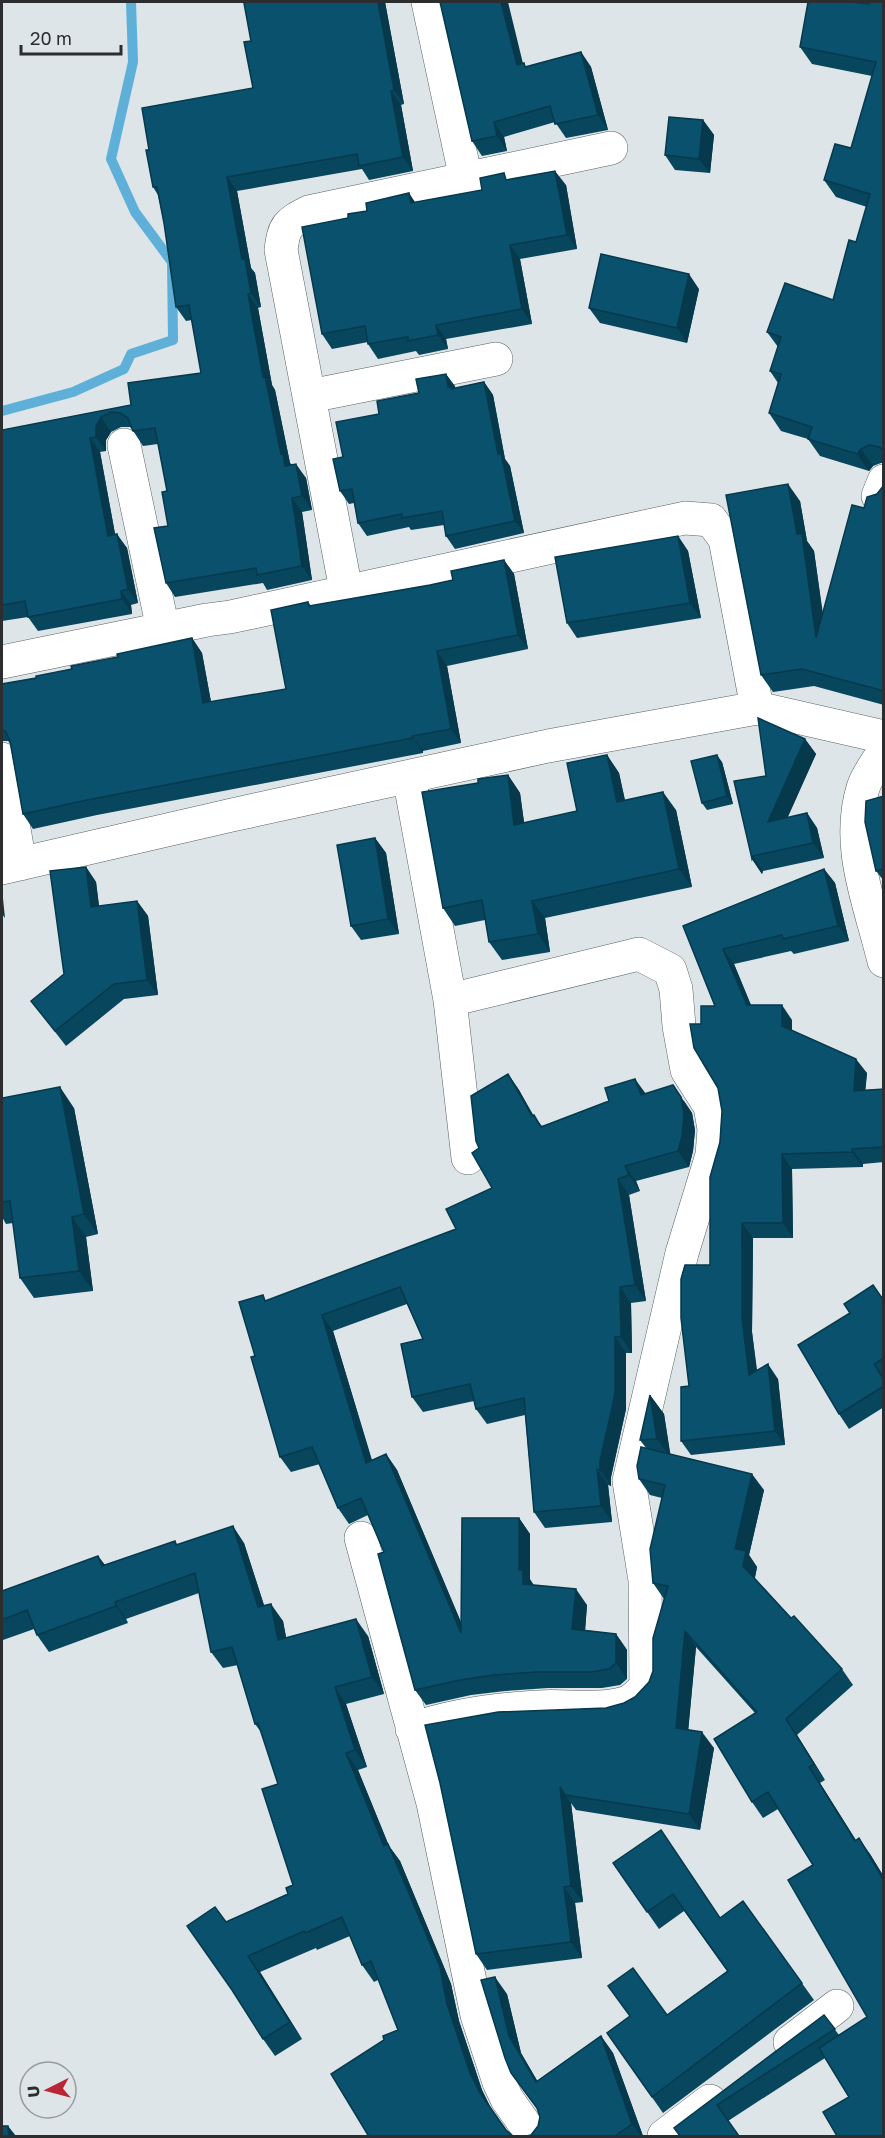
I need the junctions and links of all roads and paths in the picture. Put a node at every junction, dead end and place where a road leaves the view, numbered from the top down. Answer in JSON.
{"nodes":[{"id":1,"x":428,"y":2,"type":"edge"},
{"id":2,"x":611,"y":148,"type":"dead end"},
{"id":3,"x":466,"y":179,"type":"junction"},
{"id":4,"x":496,"y":359,"type":"dead end"},
{"id":5,"x":310,"y":396,"type":"junction"},
{"id":6,"x":124,"y":445,"type":"dead end"},
{"id":7,"x":346,"y":590,"type":"junction"},
{"id":8,"x":164,"y":629,"type":"junction"},
{"id":9,"x":2,"y":662,"type":"edge"},
{"id":10,"x":757,"y":708,"type":"junction"},
{"id":11,"x":884,"y":737,"type":"edge"},
{"id":12,"x":884,"y":751,"type":"edge"},
{"id":13,"x":2,"y":759,"type":"edge"},
{"id":14,"x":409,"y":777,"type":"junction"},
{"id":15,"x":11,"y":866,"type":"edge"},
{"id":16,"x":884,"y":961,"type":"edge"},
{"id":17,"x":450,"y":1000,"type":"junction"},
{"id":18,"x":468,"y":1158,"type":"dead end"},
{"id":19,"x":361,"y":1538,"type":"dead end"},
{"id":20,"x":412,"y":1729,"type":"junction"},
{"id":21,"x":837,"y":2006,"type":"dead end"},
{"id":22,"x":762,"y":2062,"type":"edge"},
{"id":23,"x":734,"y":2084,"type":"edge"},
{"id":24,"x":533,"y":2136,"type":"edge"},
{"id":25,"x":664,"y":2136,"type":"edge"}],
"edges":[{"from":1,"to":3,"type":"street"},
{"from":2,"to":3,"type":"street"},
{"from":3,"to":5,"type":"street"},
{"from":4,"to":5,"type":"street"},
{"from":5,"to":7,"type":"street"},
{"from":6,"to":8,"type":"street"},
{"from":7,"to":8,"type":"street"},
{"from":7,"to":10,"type":"street"},
{"from":8,"to":9,"type":"street"},
{"from":10,"to":11,"type":"street"},
{"from":10,"to":14,"type":"street"},
{"from":12,"to":16,"type":"street"},
{"from":13,"to":15,"type":"street"},
{"from":14,"to":15,"type":"street"},
{"from":14,"to":17,"type":"street"},
{"from":17,"to":18,"type":"street"},
{"from":17,"to":20,"type":"street"},
{"from":19,"to":20,"type":"street"},
{"from":20,"to":24,"type":"street"},
{"from":21,"to":22,"type":"street"},
{"from":23,"to":25,"type":"street"}]}
